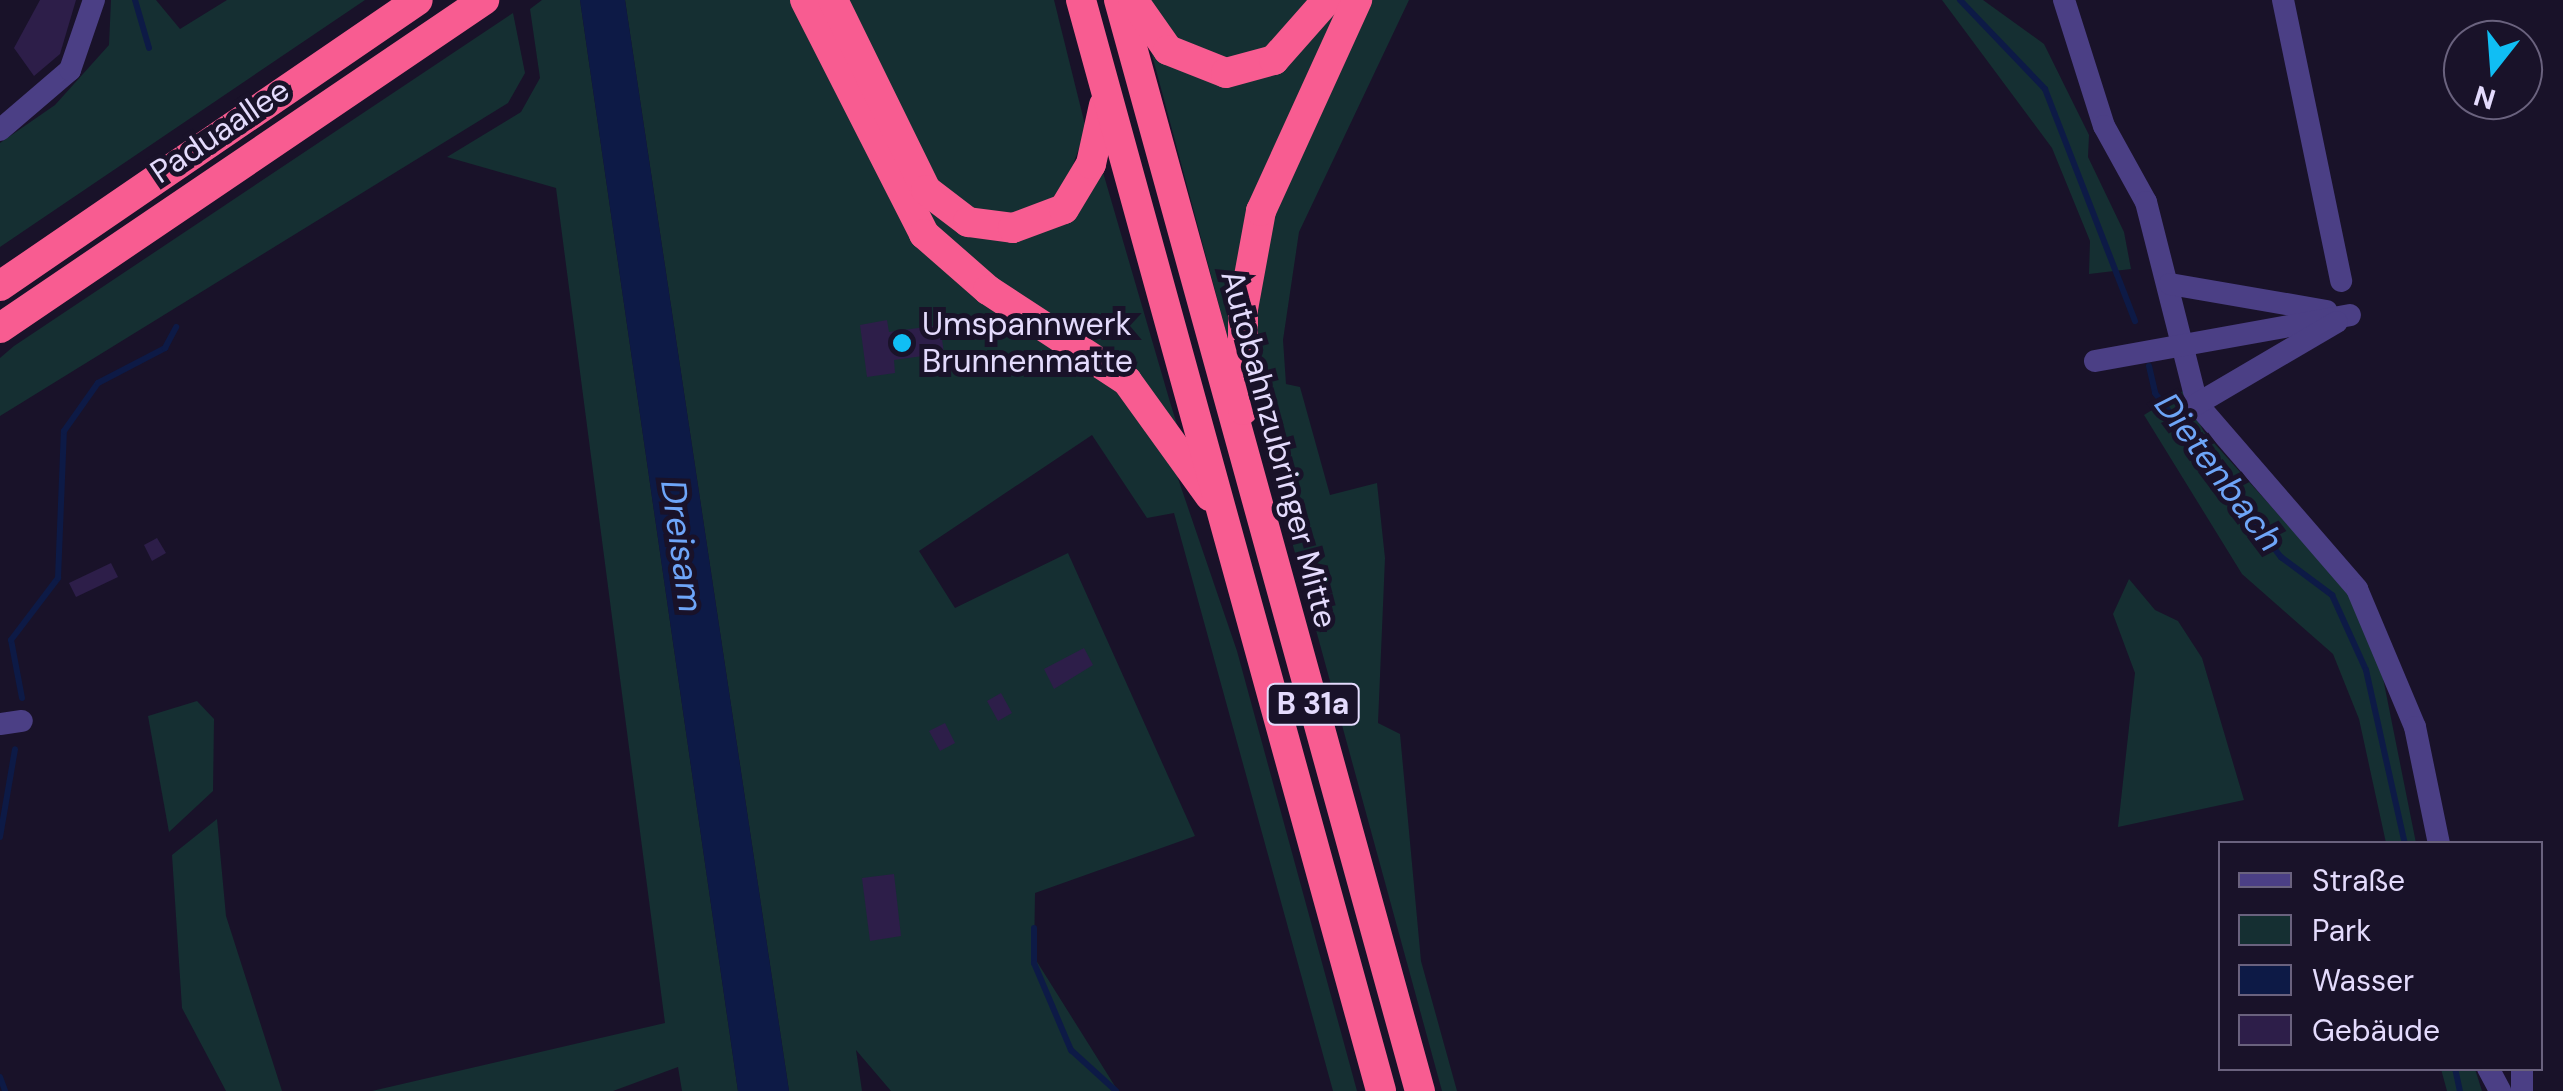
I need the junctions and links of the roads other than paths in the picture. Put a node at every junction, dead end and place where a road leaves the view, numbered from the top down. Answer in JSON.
{"nodes":[{"id":1,"x":94,"y":0,"type":"edge"},
{"id":2,"x":418,"y":0,"type":"edge"},
{"id":3,"x":484,"y":0,"type":"edge"},
{"id":4,"x":805,"y":0,"type":"edge"},
{"id":5,"x":833,"y":0,"type":"edge"},
{"id":6,"x":1081,"y":0,"type":"edge"},
{"id":7,"x":1118,"y":0,"type":"edge"},
{"id":8,"x":1133,"y":0,"type":"edge"},
{"id":9,"x":1327,"y":0,"type":"edge"},
{"id":10,"x":1357,"y":0,"type":"edge"},
{"id":11,"x":2064,"y":0,"type":"edge"},
{"id":12,"x":2283,"y":0,"type":"edge"},
{"id":13,"x":1105,"y":102,"type":"junction"},
{"id":14,"x":0,"y":130,"type":"edge"},
{"id":15,"x":2341,"y":281,"type":"dead end"},
{"id":16,"x":2170,"y":284,"type":"junction"},
{"id":17,"x":0,"y":286,"type":"edge"},
{"id":18,"x":2350,"y":314,"type":"junction"},
{"id":19,"x":0,"y":328,"type":"edge"},
{"id":20,"x":2180,"y":340,"type":"junction"},
{"id":21,"x":2095,"y":360,"type":"dead end"},
{"id":22,"x":2197,"y":404,"type":"junction"},
{"id":23,"x":1244,"y":453,"type":"junction"},
{"id":24,"x":1217,"y":504,"type":"junction"},
{"id":25,"x":2438,"y":841,"type":"edge"},
{"id":26,"x":1382,"y":1091,"type":"edge"},
{"id":27,"x":1420,"y":1091,"type":"edge"}],
"edges":[{"from":1,"to":14,"type":"street"},
{"from":2,"to":17,"type":"highway","name":"Paduaallee"},
{"from":3,"to":19,"type":"highway","name":"Paduaallee"},
{"from":4,"to":24,"type":"highway","number":"B 31a"},
{"from":5,"to":13,"type":"highway"},
{"from":6,"to":13,"type":"highway","number":"B 31a"},
{"from":7,"to":23,"type":"highway","name":"Autobahnzubringer Mitte","number":"B 31a"},
{"from":8,"to":9,"type":"highway"},
{"from":10,"to":23,"type":"highway"},
{"from":11,"to":16,"type":"street"},
{"from":12,"to":15,"type":"street"},
{"from":13,"to":24,"type":"highway","number":"B 31a"},
{"from":16,"to":18,"type":"street"},
{"from":16,"to":20,"type":"street"},
{"from":18,"to":20,"type":"street"},
{"from":18,"to":22,"type":"street"},
{"from":20,"to":21,"type":"street"},
{"from":20,"to":22,"type":"street"},
{"from":22,"to":25,"type":"street"},
{"from":23,"to":27,"type":"highway","name":"Autobahnzubringer Mitte","number":"B 31a"},
{"from":24,"to":26,"type":"highway","number":"B 31a"}]}
